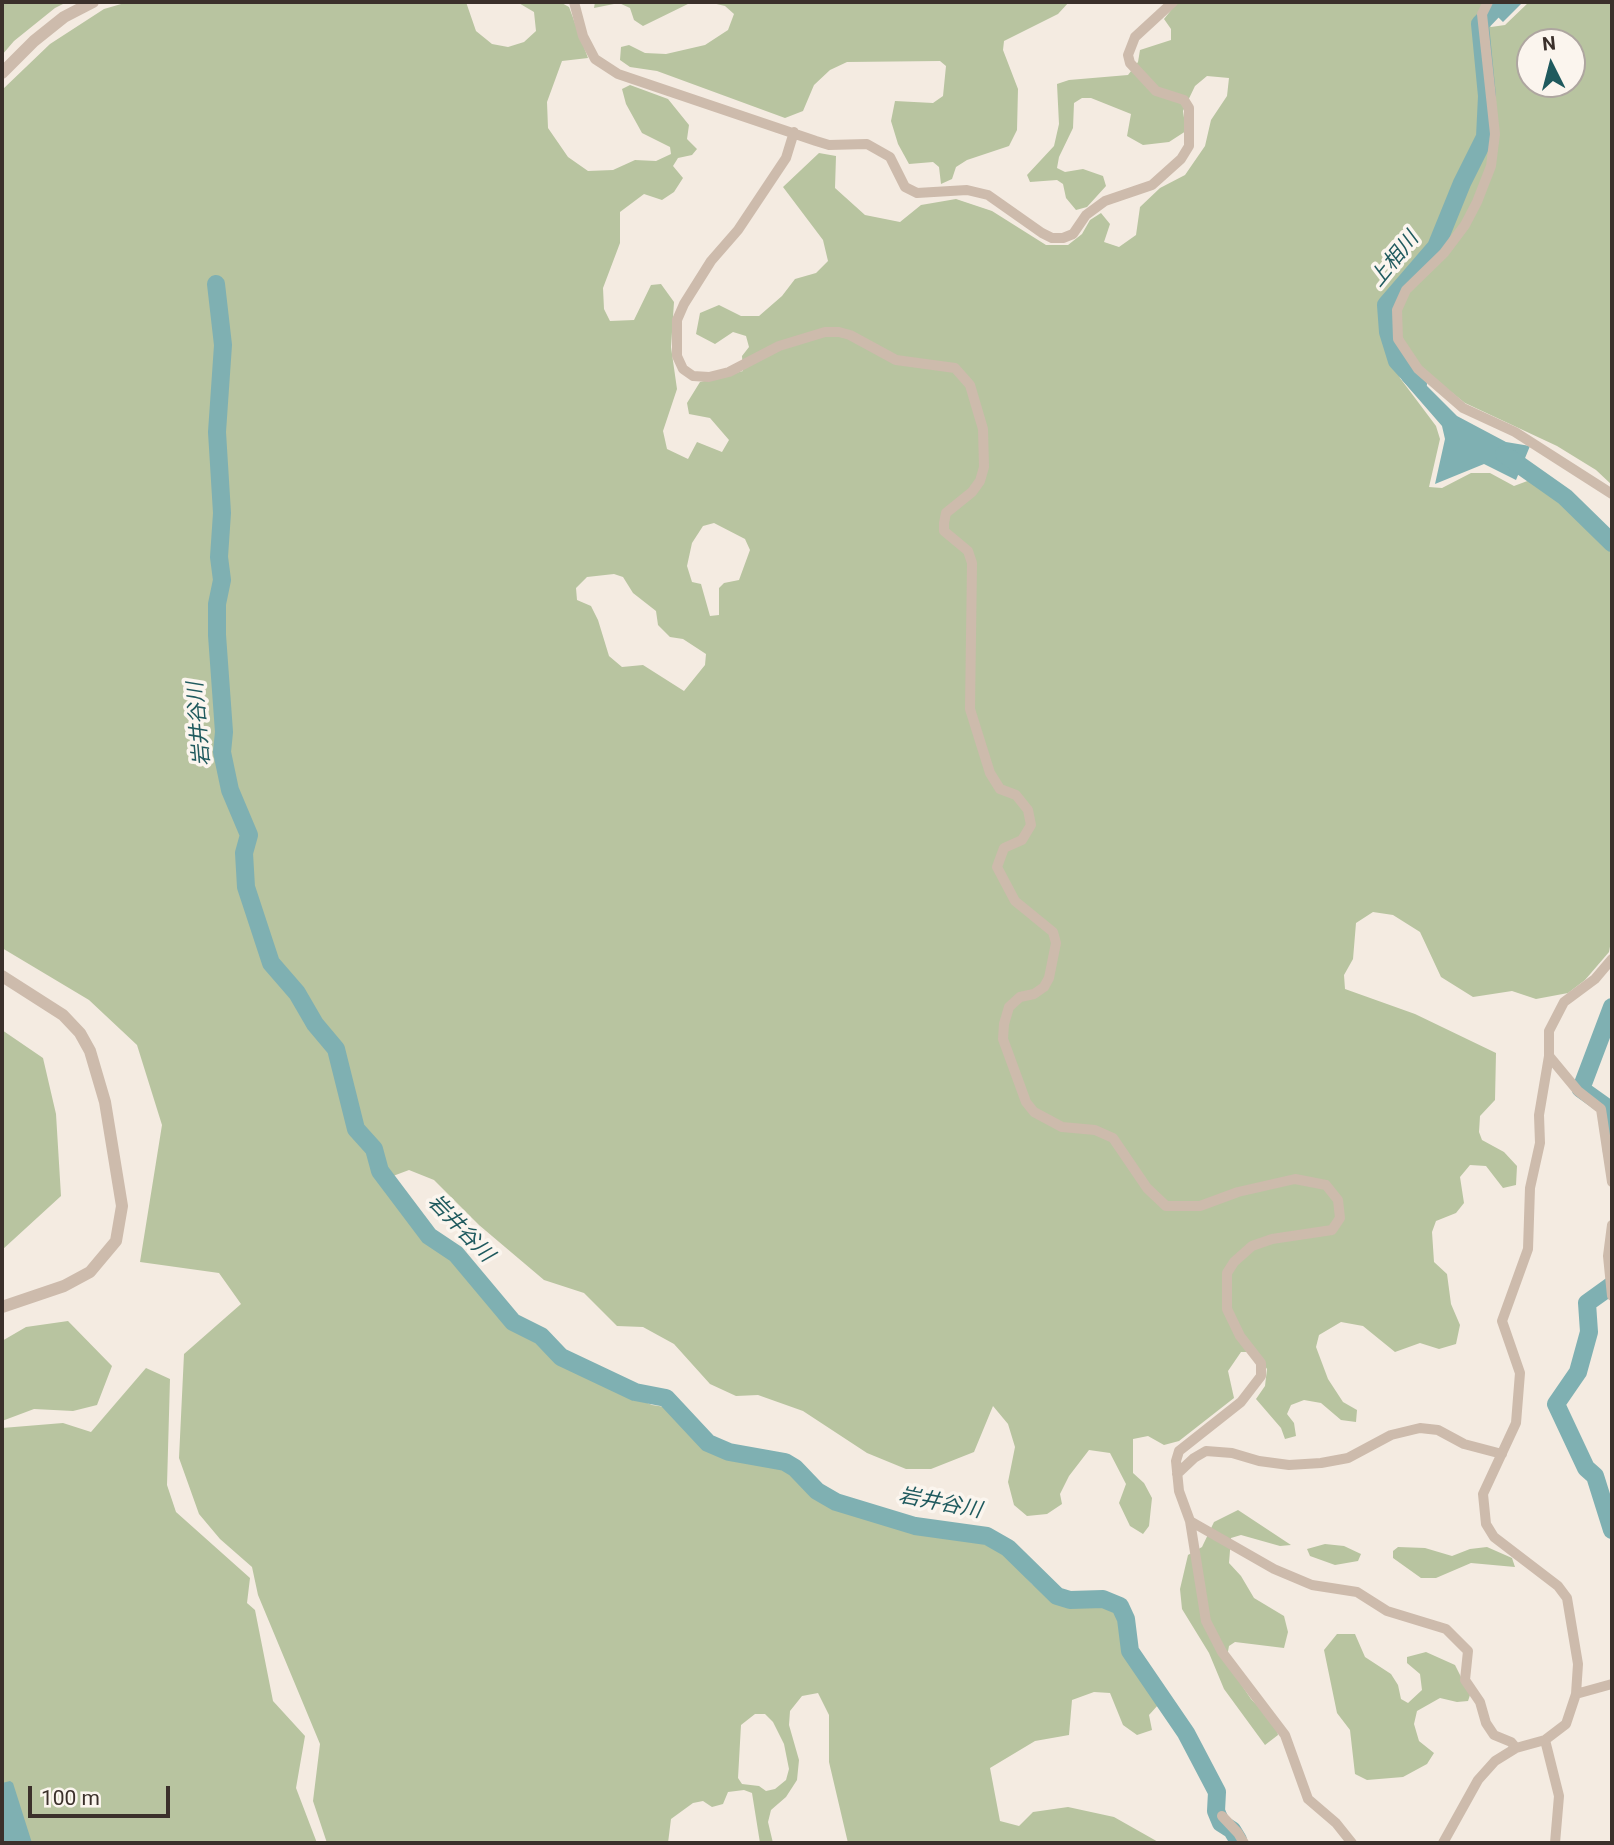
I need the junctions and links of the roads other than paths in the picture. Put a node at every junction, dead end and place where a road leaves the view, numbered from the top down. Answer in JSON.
{"nodes":[{"id":1,"x":93,"y":2,"type":"edge"},
{"id":2,"x":574,"y":2,"type":"edge"},
{"id":3,"x":1173,"y":2,"type":"edge"},
{"id":4,"x":1488,"y":2,"type":"edge"},
{"id":5,"x":2,"y":73,"type":"edge"},
{"id":6,"x":794,"y":132,"type":"junction"},
{"id":7,"x":1612,"y":494,"type":"edge"},
{"id":8,"x":1612,"y":959,"type":"edge"},
{"id":9,"x":2,"y":976,"type":"edge"},
{"id":10,"x":1549,"y":1056,"type":"junction"},
{"id":11,"x":1612,"y":1182,"type":"edge"},
{"id":12,"x":1612,"y":1225,"type":"edge"},
{"id":13,"x":1611,"y":1291,"type":"edge"},
{"id":14,"x":2,"y":1307,"type":"edge"},
{"id":15,"x":1502,"y":1454,"type":"junction"},
{"id":16,"x":1177,"y":1474,"type":"junction"},
{"id":17,"x":1190,"y":1521,"type":"junction"},
{"id":18,"x":1612,"y":1684,"type":"edge"},
{"id":19,"x":1576,"y":1694,"type":"junction"},
{"id":20,"x":1545,"y":1740,"type":"junction"},
{"id":21,"x":1516,"y":1748,"type":"junction"},
{"id":22,"x":1222,"y":1816,"type":"dead end"},
{"id":23,"x":1244,"y":1843,"type":"edge"},
{"id":24,"x":1352,"y":1843,"type":"edge"},
{"id":25,"x":1443,"y":1843,"type":"edge"},
{"id":26,"x":1555,"y":1843,"type":"edge"}],
"edges":[{"from":1,"to":5,"type":"street"},
{"from":2,"to":6,"type":"street"},
{"from":3,"to":6,"type":"street"},
{"from":4,"to":7,"type":"street"},
{"from":6,"to":16,"type":"street"},
{"from":8,"to":10,"type":"street"},
{"from":9,"to":14,"type":"street"},
{"from":10,"to":11,"type":"street"},
{"from":10,"to":15,"type":"street"},
{"from":12,"to":13,"type":"street"},
{"from":15,"to":16,"type":"street"},
{"from":15,"to":19,"type":"street"},
{"from":16,"to":17,"type":"street"},
{"from":17,"to":21,"type":"street"},
{"from":17,"to":24,"type":"street"},
{"from":18,"to":19,"type":"street"},
{"from":19,"to":20,"type":"street"},
{"from":20,"to":21,"type":"street"},
{"from":20,"to":26,"type":"street"},
{"from":21,"to":25,"type":"street"},
{"from":22,"to":23,"type":"street"}]}
